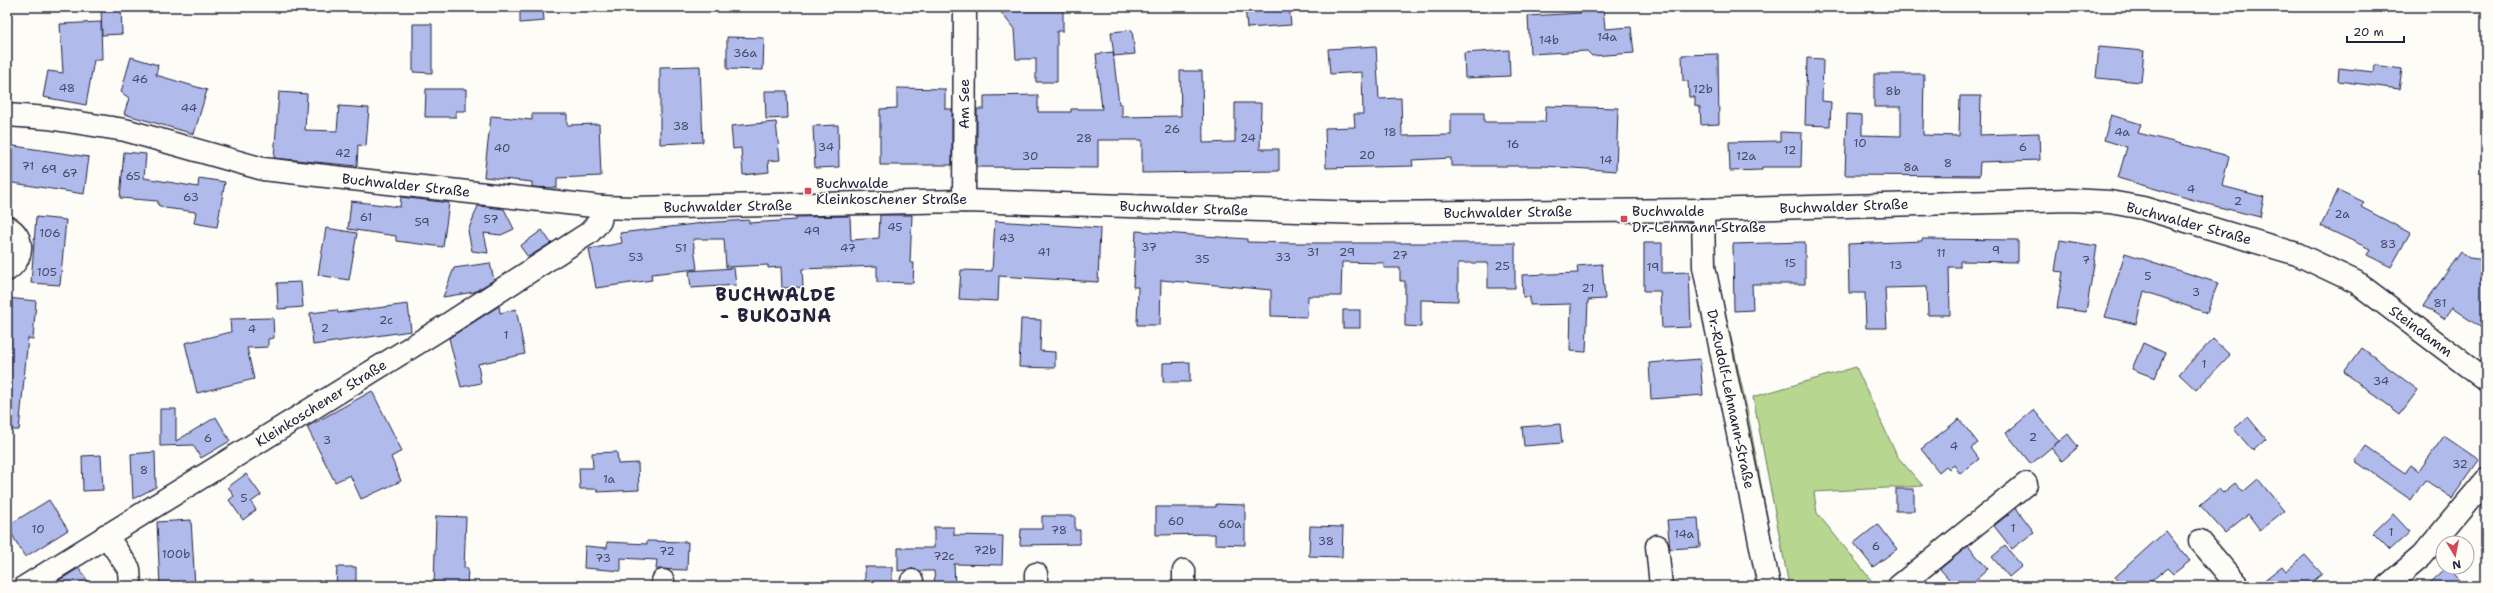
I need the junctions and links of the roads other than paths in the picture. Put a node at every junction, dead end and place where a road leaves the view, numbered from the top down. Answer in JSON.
{"nodes":[{"id":1,"x":965,"y":7,"type":"edge"},
{"id":2,"x":7,"y":115,"type":"edge"},
{"id":3,"x":964,"y":201,"type":"junction"},
{"id":4,"x":602,"y":207,"type":"junction"},
{"id":5,"x":1702,"y":210,"type":"junction"},
{"id":6,"x":7,"y":227,"type":"edge"},
{"id":7,"x":7,"y":270,"type":"edge"},
{"id":8,"x":2356,"y":282,"type":"joint"},
{"id":9,"x":2486,"y":380,"type":"edge"},
{"id":10,"x":2486,"y":480,"type":"edge"},
{"id":11,"x":2026,"y":484,"type":"dead end"},
{"id":12,"x":106,"y":535,"type":"junction"},
{"id":13,"x":2200,"y":541,"type":"dead end"},
{"id":14,"x":1657,"y":546,"type":"dead end"},
{"id":15,"x":26,"y":586,"type":"edge"},
{"id":16,"x":130,"y":586,"type":"edge"},
{"id":17,"x":1661,"y":586,"type":"edge"},
{"id":18,"x":1769,"y":586,"type":"edge"},
{"id":19,"x":1899,"y":586,"type":"edge"},
{"id":20,"x":2238,"y":586,"type":"edge"},
{"id":21,"x":2386,"y":586,"type":"edge"}],
"edges":[{"from":1,"to":3,"type":"street","name":"Am See"},
{"from":2,"to":4,"type":"street","name":"Buchwalder Straße"},
{"from":3,"to":4,"type":"street","name":"Buchwalder Straße"},
{"from":3,"to":5,"type":"street","name":"Buchwalder Straße"},
{"from":4,"to":12,"type":"street","name":"Kleinkoschener Straße"},
{"from":5,"to":8,"type":"street","name":"Buchwalder Straße"},
{"from":5,"to":18,"type":"street","name":"Dr.-Rudolf-Lehmann-Straße"},
{"from":6,"to":7,"type":"street"},
{"from":8,"to":9,"type":"street","name":"Steindamm"},
{"from":10,"to":21,"type":"street"},
{"from":11,"to":19,"type":"street"},
{"from":12,"to":15,"type":"street","name":"Kleinkoschener Straße"},
{"from":12,"to":16,"type":"street"},
{"from":13,"to":20,"type":"street"},
{"from":14,"to":17,"type":"street"}]}
